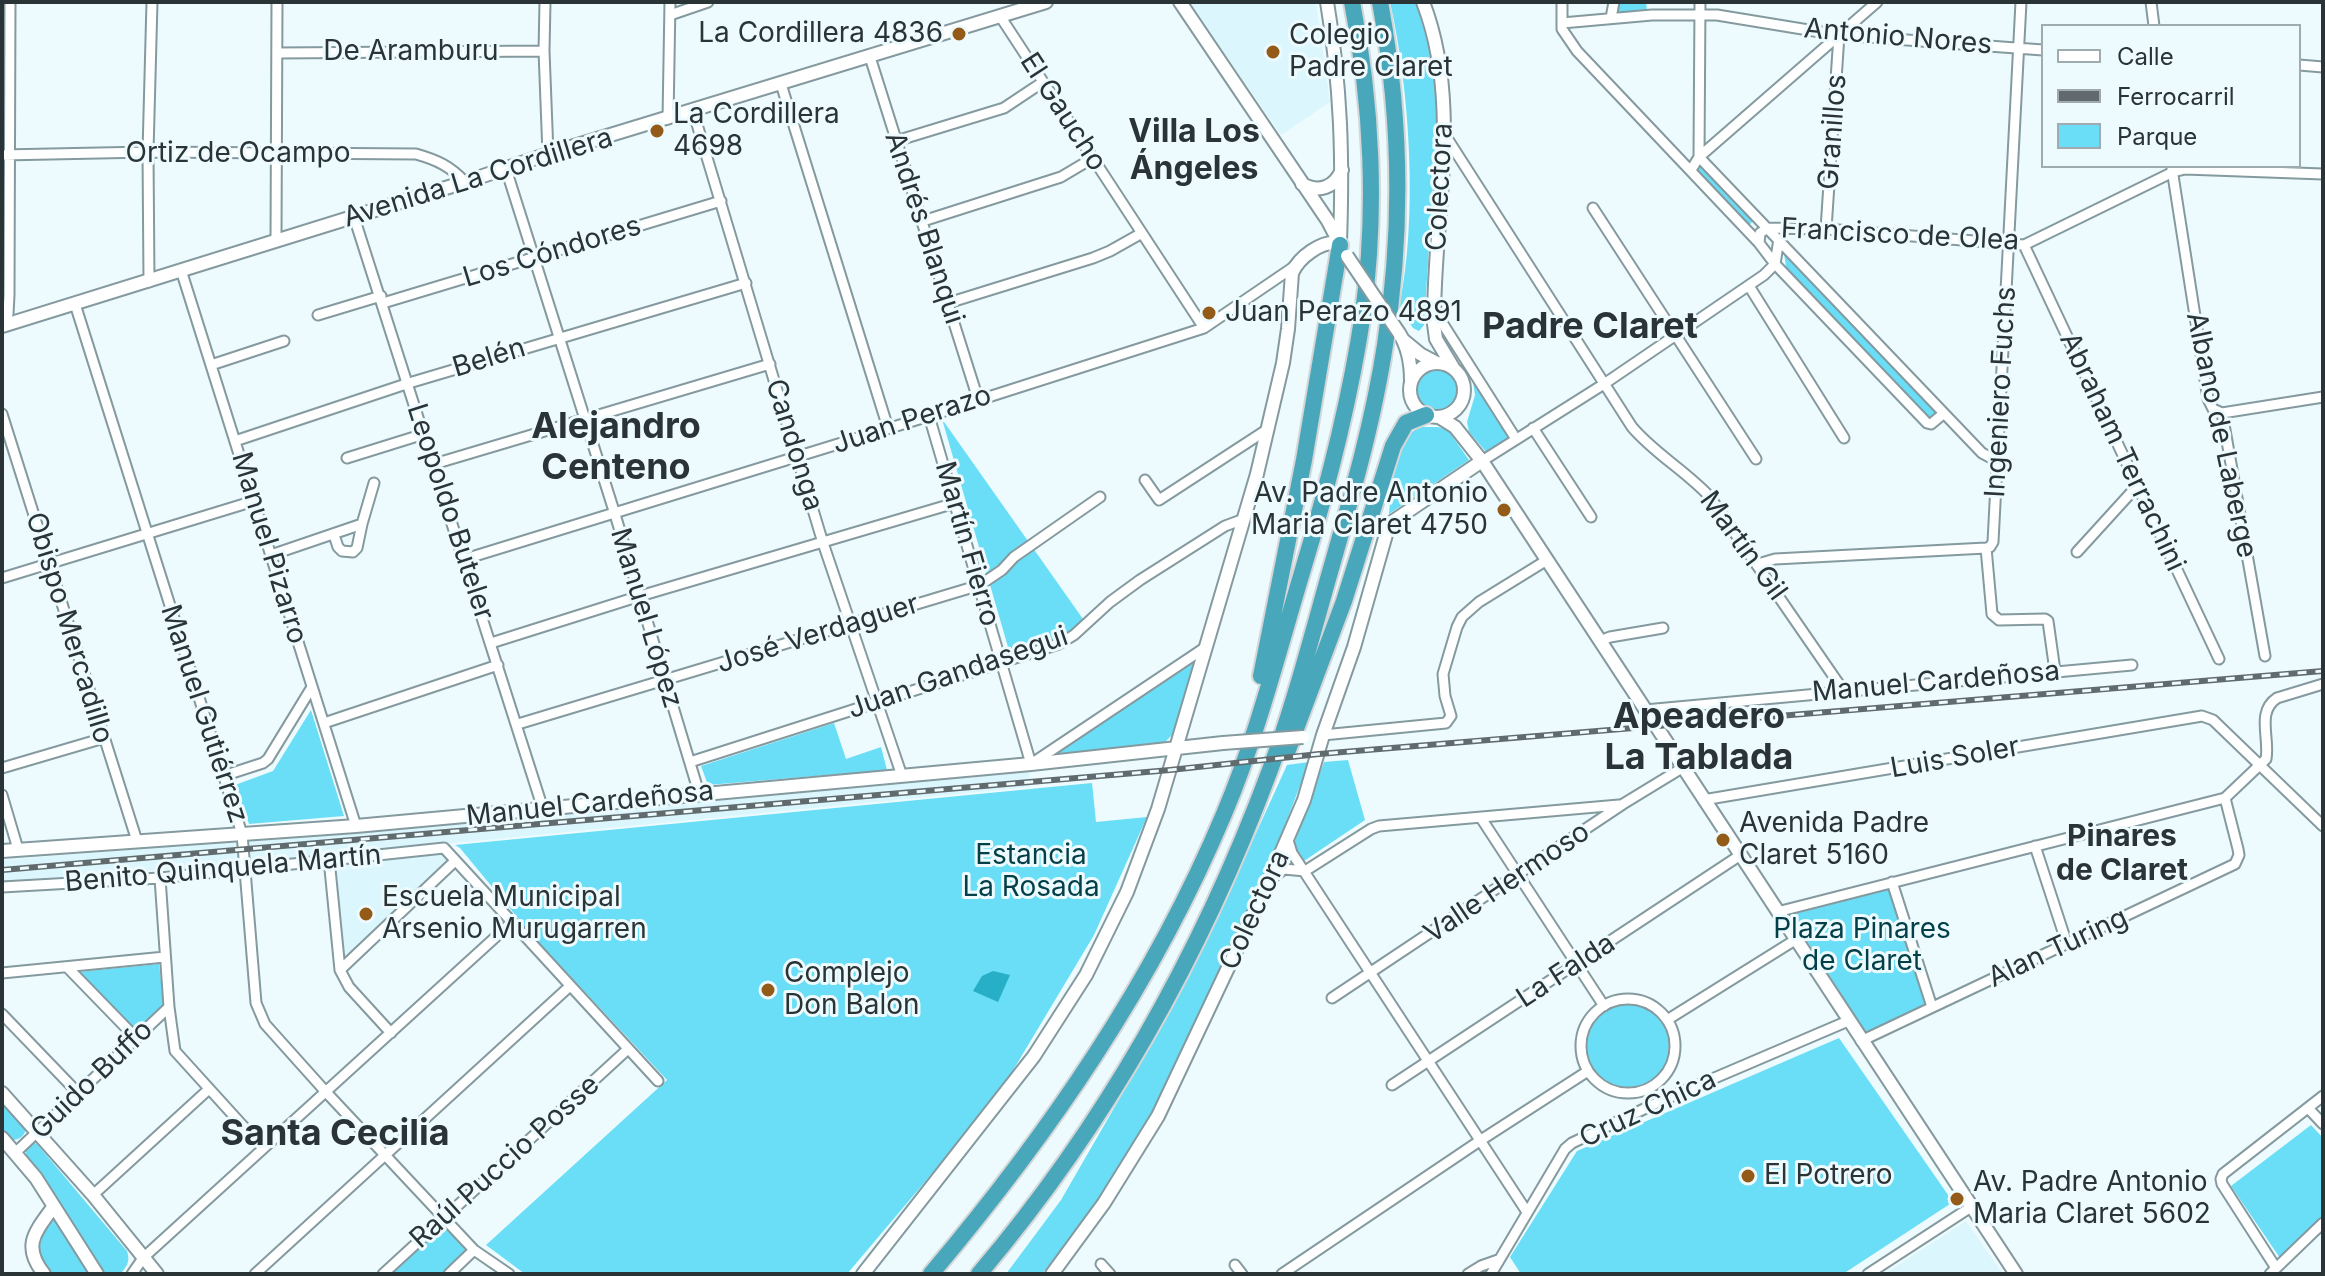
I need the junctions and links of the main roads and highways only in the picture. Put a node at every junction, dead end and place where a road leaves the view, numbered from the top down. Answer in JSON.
{"nodes":[{"id":1,"x":1046,"y":2,"type":"edge"},
{"id":2,"x":1327,"y":2,"type":"edge"},
{"id":3,"x":1352,"y":2,"type":"edge"},
{"id":4,"x":1380,"y":2,"type":"edge"},
{"id":5,"x":1423,"y":2,"type":"edge"},
{"id":6,"x":1181,"y":3,"type":"edge"},
{"id":7,"x":1343,"y":167,"type":"junction"},
{"id":8,"x":1301,"y":183,"type":"junction"},
{"id":9,"x":1343,"y":259,"type":"junction"},
{"id":10,"x":7,"y":319,"type":"edge"},
{"id":11,"x":1401,"y":337,"type":"junction"},
{"id":12,"x":1438,"y":363,"type":"junction"},
{"id":13,"x":1454,"y":369,"type":"junction"},
{"id":14,"x":1411,"y":381,"type":"junction"},
{"id":15,"x":1461,"y":403,"type":"junction"},
{"id":16,"x":1433,"y":416,"type":"junction"},
{"id":17,"x":1468,"y":441,"type":"junction"},
{"id":18,"x":1482,"y":461,"type":"junction"},
{"id":19,"x":1395,"y":519,"type":"joint"},
{"id":20,"x":1323,"y":735,"type":"junction"},
{"id":21,"x":1176,"y":748,"type":"junction"},
{"id":22,"x":1241,"y":840,"type":"junction"},
{"id":23,"x":1212,"y":843,"type":"junction"},
{"id":24,"x":2,"y":851,"type":"edge"},
{"id":25,"x":2,"y":1093,"type":"edge"},
{"id":26,"x":2,"y":1138,"type":"edge"},
{"id":27,"x":1012,"y":1174,"type":"junction"},
{"id":28,"x":1038,"y":1200,"type":"junction"},
{"id":29,"x":54,"y":1206,"type":"junction"},
{"id":30,"x":44,"y":1274,"type":"edge"},
{"id":31,"x":97,"y":1274,"type":"edge"},
{"id":32,"x":157,"y":1274,"type":"edge"},
{"id":33,"x":863,"y":1274,"type":"edge"},
{"id":34,"x":919,"y":1274,"type":"edge"},
{"id":35,"x":931,"y":1274,"type":"edge"},
{"id":36,"x":979,"y":1274,"type":"edge"},
{"id":37,"x":990,"y":1274,"type":"edge"},
{"id":38,"x":1052,"y":1274,"type":"edge"},
{"id":39,"x":2016,"y":1274,"type":"edge"}],
"edges":[{"from":1,"to":10,"type":"main road","name":"Avenida La Cordillera"},
{"from":2,"to":7,"type":"main road"},
{"from":3,"to":23,"type":"highway"},
{"from":4,"to":22,"type":"highway"},
{"from":5,"to":13,"type":"main road","name":"Colectora"},
{"from":6,"to":8,"type":"main road"},
{"from":7,"to":8,"type":"main road"},
{"from":7,"to":9,"type":"main road"},
{"from":8,"to":9,"type":"main road"},
{"from":9,"to":11,"type":"main road","bridge":true},
{"from":9,"to":21,"type":"main road","name":"Juan Perazo"},
{"from":9,"to":23,"type":"highway"},
{"from":11,"to":12,"type":"main road"},
{"from":11,"to":14,"type":"main road"},
{"from":12,"to":13,"type":"main road"},
{"from":12,"to":14,"type":"main road"},
{"from":13,"to":15,"type":"main road"},
{"from":14,"to":16,"type":"main road"},
{"from":15,"to":16,"type":"main road"},
{"from":15,"to":17,"type":"main road"},
{"from":16,"to":17,"type":"main road"},
{"from":16,"to":22,"type":"highway"},
{"from":17,"to":18,"type":"main road"},
{"from":18,"to":19,"type":"main road","name":"Francisco de Olea"},
{"from":18,"to":39,"type":"main road"},
{"from":19,"to":20,"type":"main road","name":"Colectora"},
{"from":20,"to":21,"type":"main road","name":"Manuel Cardeñosa","bridge":true},
{"from":20,"to":38,"type":"main road","name":"Colectora"},
{"from":21,"to":24,"type":"main road","name":"Manuel Cardeñosa"},
{"from":21,"to":33,"type":"main road"},
{"from":22,"to":28,"type":"highway"},
{"from":23,"to":27,"type":"highway"},
{"from":25,"to":32,"type":"main road"},
{"from":26,"to":29,"type":"main road"},
{"from":27,"to":34,"type":"highway"},
{"from":27,"to":35,"type":"highway"},
{"from":28,"to":36,"type":"highway"},
{"from":28,"to":37,"type":"highway"},
{"from":29,"to":30,"type":"main road"},
{"from":29,"to":31,"type":"main road"}]}
